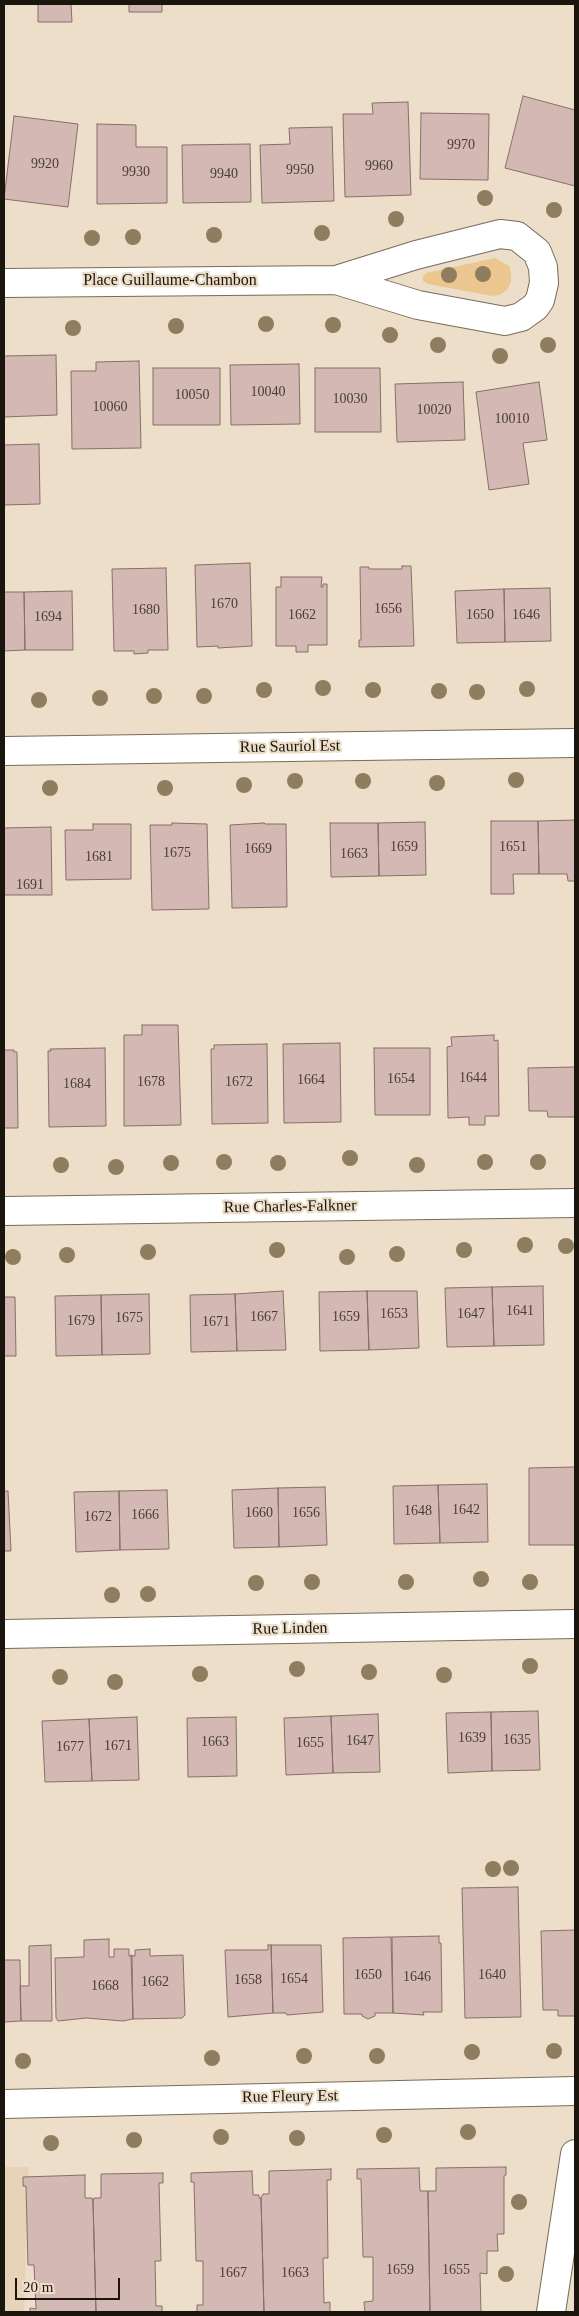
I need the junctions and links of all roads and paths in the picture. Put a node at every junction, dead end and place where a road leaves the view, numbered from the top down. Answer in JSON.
{"nodes":[{"id":1,"x":336,"y":280,"type":"junction"},
{"id":2,"x":4,"y":283,"type":"edge"},
{"id":3,"x":575,"y":743,"type":"edge"},
{"id":4,"x":4,"y":751,"type":"edge"},
{"id":5,"x":575,"y":1203,"type":"edge"},
{"id":6,"x":4,"y":1211,"type":"edge"},
{"id":7,"x":575,"y":1624,"type":"edge"},
{"id":8,"x":4,"y":1634,"type":"edge"},
{"id":9,"x":575,"y":2091,"type":"edge"},
{"id":10,"x":4,"y":2104,"type":"edge"},
{"id":11,"x":575,"y":2154,"type":"edge"},
{"id":12,"x":551,"y":2312,"type":"edge"}],
"edges":[{"from":1,"to":1,"type":"street","name":"Place Guillaume-Chambon"},
{"from":1,"to":2,"type":"street","name":"Place Guillaume-Chambon"},
{"from":3,"to":4,"type":"street","name":"Rue Sauriol Est"},
{"from":5,"to":6,"type":"street","name":"Rue Charles-Falkner"},
{"from":7,"to":8,"type":"street","name":"Rue Linden"},
{"from":9,"to":10,"type":"street","name":"Rue Fleury Est"},
{"from":11,"to":12,"type":"street"}]}
